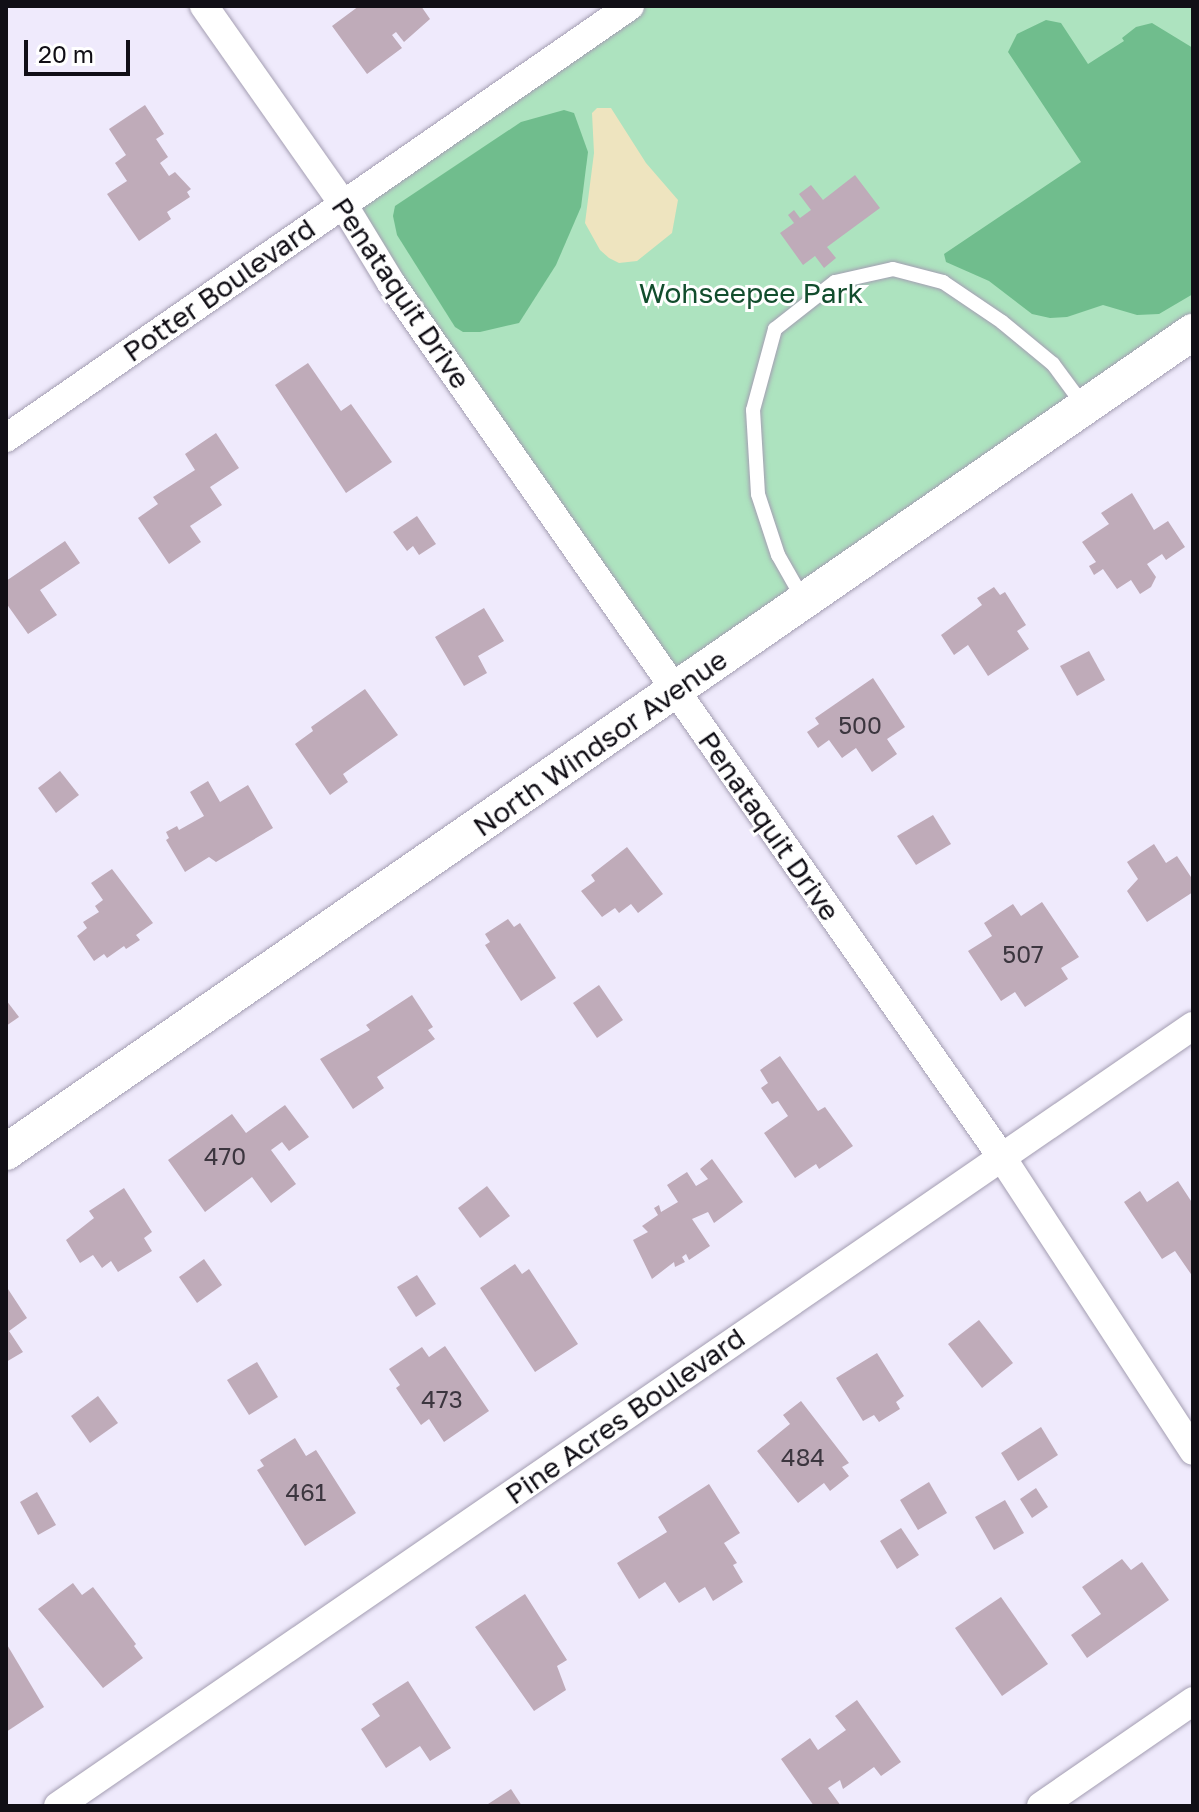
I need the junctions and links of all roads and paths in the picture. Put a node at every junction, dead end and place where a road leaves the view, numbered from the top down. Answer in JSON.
{"nodes":[{"id":1,"x":204,"y":6,"type":"edge"},
{"id":2,"x":630,"y":6,"type":"edge"},
{"id":3,"x":343,"y":204,"type":"junction"},
{"id":4,"x":1193,"y":332,"type":"edge"},
{"id":5,"x":1085,"y":407,"type":"junction"},
{"id":6,"x":6,"y":438,"type":"edge"},
{"id":7,"x":806,"y":602,"type":"junction"},
{"id":8,"x":675,"y":692,"type":"junction"},
{"id":9,"x":1193,"y":1026,"type":"edge"},
{"id":10,"x":6,"y":1152,"type":"edge"},
{"id":11,"x":1001,"y":1156,"type":"junction"},
{"id":12,"x":1193,"y":1451,"type":"edge"},
{"id":13,"x":1193,"y":1701,"type":"edge"},
{"id":14,"x":58,"y":1806,"type":"edge"},
{"id":15,"x":1041,"y":1806,"type":"edge"}],
"edges":[{"from":1,"to":3,"type":"street","name":"Penataquit Drive"},
{"from":2,"to":3,"type":"street","name":"Potter Boulevard"},
{"from":3,"to":6,"type":"street","name":"Potter Boulevard"},
{"from":3,"to":8,"type":"street","name":"Penataquit Drive"},
{"from":4,"to":5,"type":"street","name":"North Windsor Avenue"},
{"from":5,"to":7,"type":"street","name":"North Windsor Avenue"},
{"from":5,"to":7,"type":"lane"},
{"from":7,"to":8,"type":"street","name":"North Windsor Avenue"},
{"from":8,"to":10,"type":"street","name":"North Windsor Avenue"},
{"from":8,"to":11,"type":"street","name":"Penataquit Drive"},
{"from":9,"to":11,"type":"street","name":"Pine Acres Boulevard"},
{"from":11,"to":12,"type":"street","name":"Penataquit Drive"},
{"from":11,"to":14,"type":"street","name":"Pine Acres Boulevard"},
{"from":13,"to":15,"type":"street"}]}
